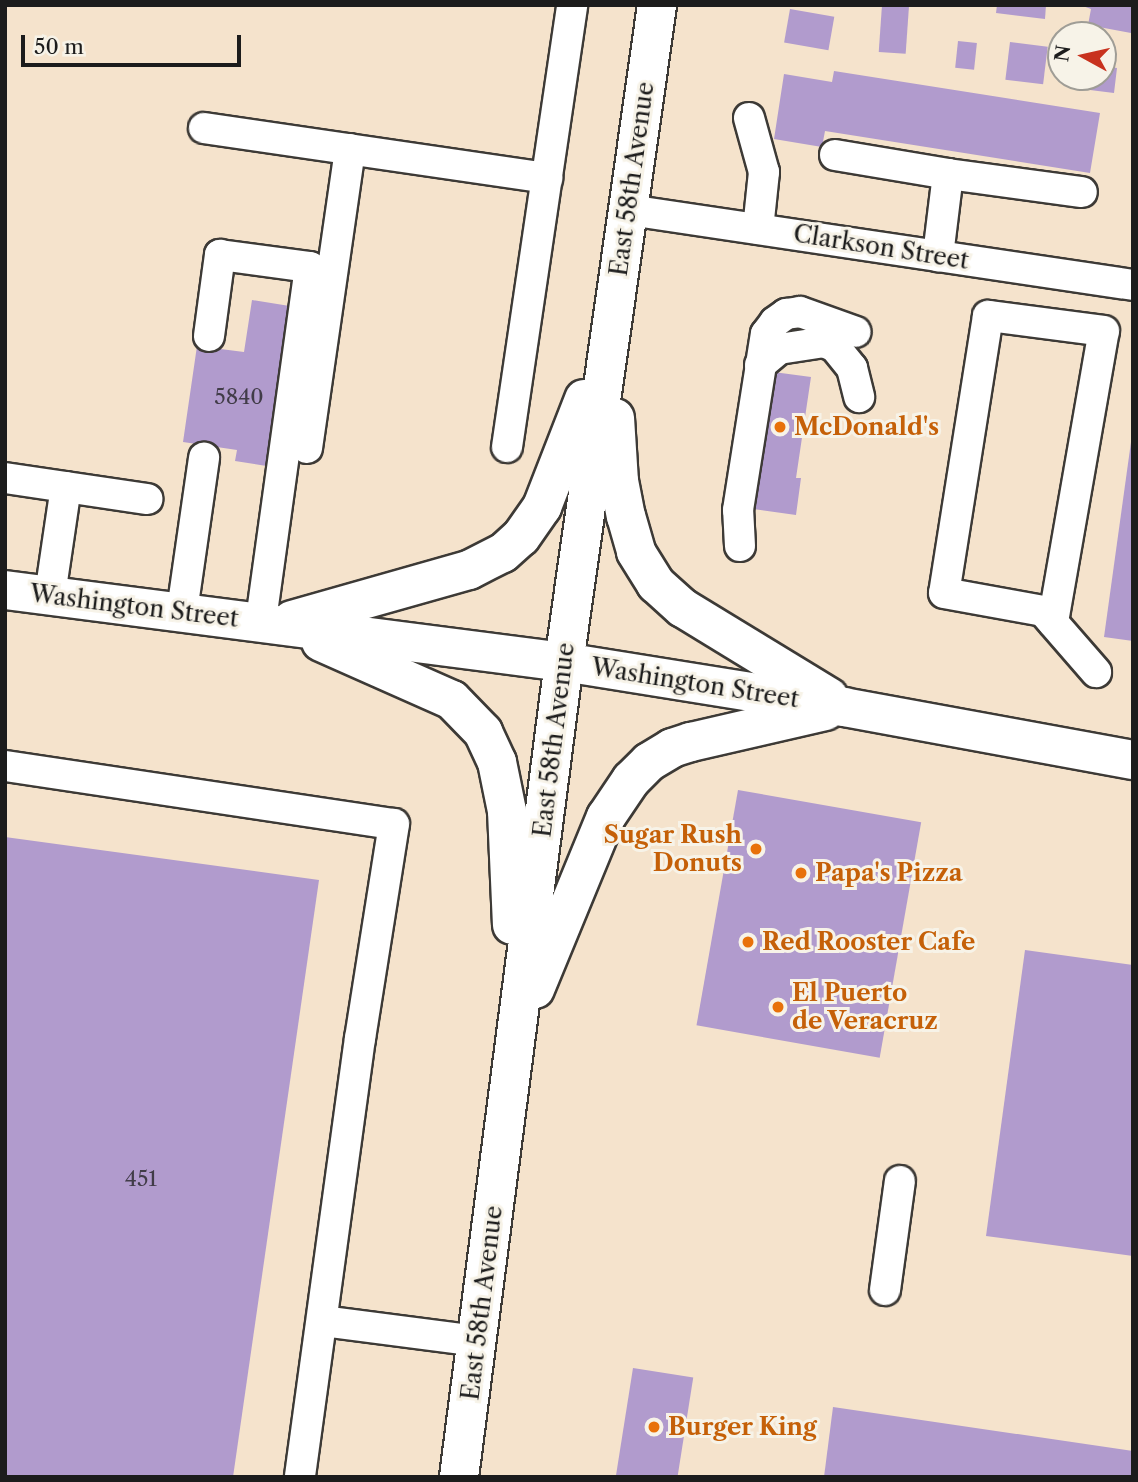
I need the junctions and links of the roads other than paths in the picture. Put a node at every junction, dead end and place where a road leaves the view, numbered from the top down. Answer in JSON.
{"nodes":[{"id":1,"x":572,"y":5,"type":"edge"},
{"id":2,"x":657,"y":5,"type":"edge"},
{"id":3,"x":749,"y":118,"type":"dead end"},
{"id":4,"x":204,"y":128,"type":"dead end"},
{"id":5,"x":349,"y":149,"type":"junction"},
{"id":6,"x":835,"y":155,"type":"dead end"},
{"id":7,"x":948,"y":174,"type":"junction"},
{"id":8,"x":547,"y":178,"type":"junction"},
{"id":9,"x":1082,"y":192,"type":"dead end"},
{"id":10,"x":629,"y":210,"type":"junction"},
{"id":11,"x":758,"y":229,"type":"junction"},
{"id":12,"x":938,"y":256,"type":"junction"},
{"id":13,"x":1133,"y":285,"type":"edge"},
{"id":14,"x":612,"y":318,"type":"junction"},
{"id":15,"x":856,"y":332,"type":"dead end"},
{"id":16,"x":209,"y":336,"type":"dead end"},
{"id":17,"x":760,"y":365,"type":"junction"},
{"id":18,"x":859,"y":397,"type":"dead end"},
{"id":19,"x":507,"y":447,"type":"dead end"},
{"id":20,"x":307,"y":448,"type":"dead end"},
{"id":21,"x":204,"y":458,"type":"dead end"},
{"id":22,"x":5,"y":478,"type":"edge"},
{"id":23,"x":66,"y":487,"type":"junction"},
{"id":24,"x":147,"y":499,"type":"dead end"},
{"id":25,"x":740,"y":546,"type":"dead end"},
{"id":26,"x":5,"y":590,"type":"edge"},
{"id":27,"x":50,"y":594,"type":"junction"},
{"id":28,"x":182,"y":611,"type":"junction"},
{"id":29,"x":1053,"y":622,"type":"junction"},
{"id":30,"x":269,"y":623,"type":"junction"},
{"id":31,"x":564,"y":662,"type":"junction"},
{"id":32,"x":1096,"y":672,"type":"dead end"},
{"id":33,"x":844,"y":707,"type":"junction"},
{"id":34,"x":1133,"y":760,"type":"edge"},
{"id":35,"x":5,"y":766,"type":"edge"},
{"id":36,"x":516,"y":1034,"type":"junction"},
{"id":37,"x":900,"y":1181,"type":"dead end"},
{"id":38,"x":885,"y":1290,"type":"dead end"},
{"id":39,"x":323,"y":1321,"type":"junction"},
{"id":40,"x":477,"y":1340,"type":"junction"},
{"id":41,"x":300,"y":1477,"type":"edge"},
{"id":42,"x":459,"y":1477,"type":"edge"}],
"edges":[{"from":1,"to":8,"type":"street"},
{"from":2,"to":10,"type":"main road","name":"East 58th Avenue"},
{"from":3,"to":11,"type":"street"},
{"from":4,"to":5,"type":"street"},
{"from":5,"to":8,"type":"street"},
{"from":5,"to":20,"type":"street"},
{"from":6,"to":7,"type":"street"},
{"from":7,"to":9,"type":"street"},
{"from":7,"to":12,"type":"street"},
{"from":8,"to":19,"type":"street"},
{"from":10,"to":11,"type":"street","name":"Clarkson Street"},
{"from":10,"to":14,"type":"main road","name":"East 58th Avenue"},
{"from":11,"to":12,"type":"street","name":"Clarkson Street"},
{"from":12,"to":13,"type":"street","name":"Clarkson Street"},
{"from":14,"to":30,"type":"main road"},
{"from":14,"to":31,"type":"main road","name":"East 58th Avenue"},
{"from":14,"to":33,"type":"main road"},
{"from":15,"to":17,"type":"street"},
{"from":16,"to":30,"type":"street"},
{"from":17,"to":18,"type":"street"},
{"from":17,"to":25,"type":"street"},
{"from":21,"to":28,"type":"street"},
{"from":22,"to":23,"type":"street"},
{"from":23,"to":24,"type":"street"},
{"from":23,"to":27,"type":"street"},
{"from":26,"to":27,"type":"main road","name":"Washington Street"},
{"from":27,"to":28,"type":"main road","name":"Washington Street"},
{"from":28,"to":30,"type":"main road","name":"Washington Street"},
{"from":29,"to":29,"type":"street"},
{"from":29,"to":32,"type":"street"},
{"from":30,"to":31,"type":"main road","name":"Washington Street"},
{"from":30,"to":36,"type":"main road"},
{"from":31,"to":33,"type":"main road","name":"Washington Street"},
{"from":31,"to":36,"type":"main road","name":"East 58th Avenue"},
{"from":33,"to":34,"type":"main road","name":"Washington Street"},
{"from":33,"to":36,"type":"main road"},
{"from":35,"to":39,"type":"street"},
{"from":36,"to":40,"type":"main road","name":"East 58th Avenue"},
{"from":37,"to":38,"type":"street"},
{"from":39,"to":40,"type":"street"},
{"from":39,"to":41,"type":"street"},
{"from":40,"to":42,"type":"main road","name":"East 58th Avenue"}]}
